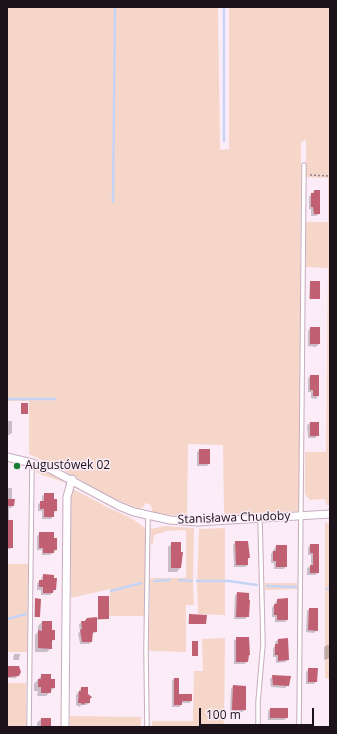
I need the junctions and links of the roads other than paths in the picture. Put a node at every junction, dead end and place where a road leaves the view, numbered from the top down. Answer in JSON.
{"nodes":[{"id":1,"x":304,"y":165,"type":"dead end"},
{"id":2,"x":7,"y":457,"type":"edge"},
{"id":3,"x":32,"y":462,"type":"junction"},
{"id":4,"x":72,"y":480,"type":"junction"},
{"id":5,"x":330,"y":514,"type":"edge"},
{"id":6,"x":148,"y":516,"type":"junction"},
{"id":7,"x":301,"y":516,"type":"junction"},
{"id":8,"x":260,"y":518,"type":"junction"},
{"id":9,"x":29,"y":727,"type":"edge"},
{"id":10,"x":65,"y":727,"type":"edge"},
{"id":11,"x":147,"y":727,"type":"edge"},
{"id":12,"x":258,"y":727,"type":"edge"},
{"id":13,"x":299,"y":727,"type":"edge"}],
"edges":[{"from":1,"to":7,"type":"lane"},
{"from":2,"to":3,"type":"street","name":"Stanisława Chudoby"},
{"from":3,"to":4,"type":"street","name":"Stanisława Chudoby"},
{"from":3,"to":9,"type":"lane"},
{"from":4,"to":6,"type":"street","name":"Stanisława Chudoby"},
{"from":4,"to":10,"type":"street"},
{"from":5,"to":7,"type":"street","name":"Stanisława Chudoby"},
{"from":6,"to":8,"type":"street","name":"Stanisława Chudoby"},
{"from":6,"to":11,"type":"lane"},
{"from":7,"to":8,"type":"street","name":"Stanisława Chudoby"},
{"from":7,"to":13,"type":"lane"},
{"from":8,"to":12,"type":"lane"}]}
